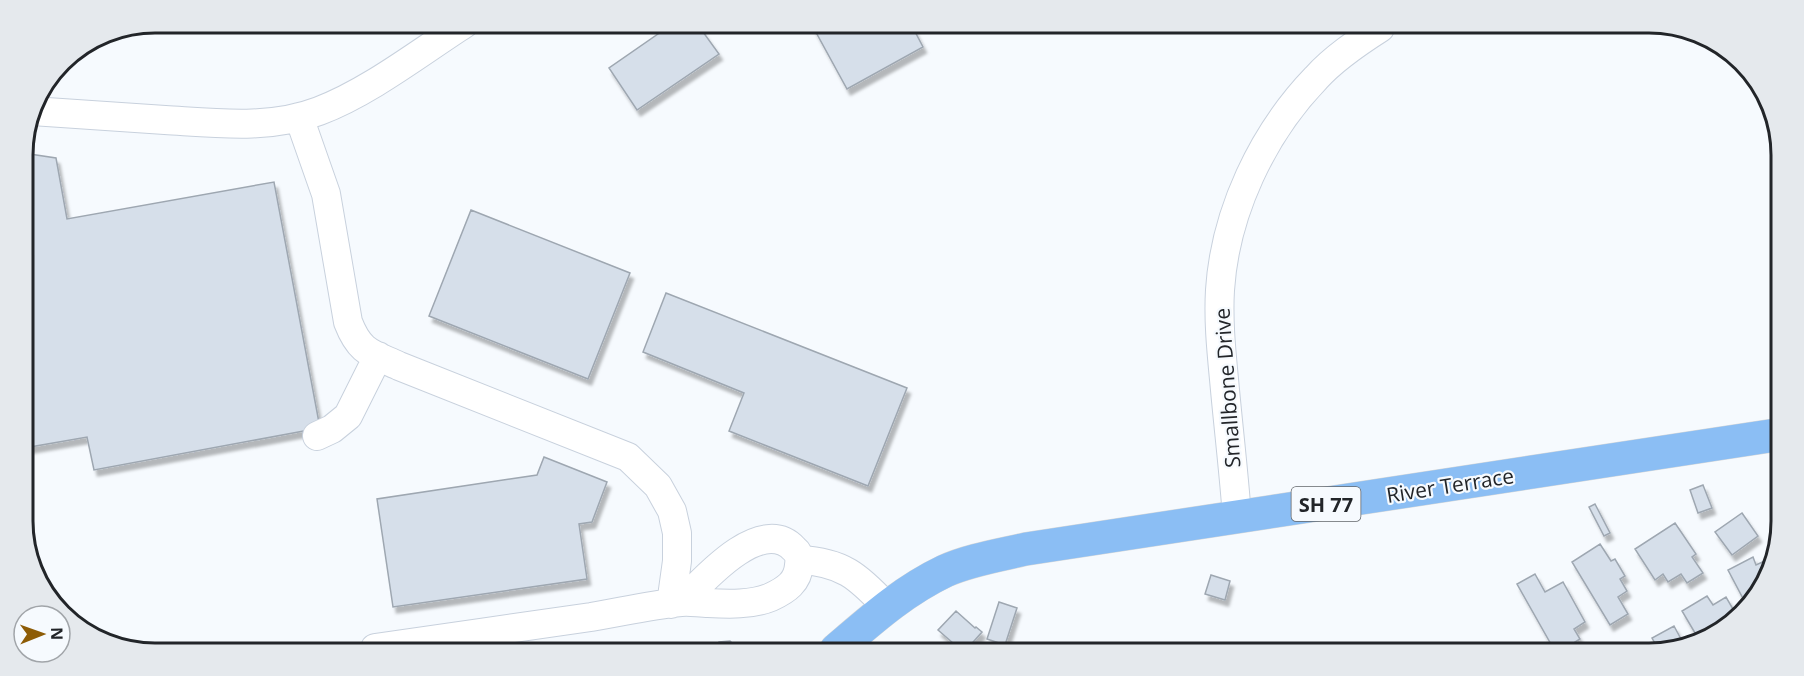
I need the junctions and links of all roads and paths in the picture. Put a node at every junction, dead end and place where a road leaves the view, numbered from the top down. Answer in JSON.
{"nodes":[{"id":1,"x":450,"y":33,"type":"edge"},
{"id":2,"x":1373,"y":33,"type":"edge"},
{"id":3,"x":41,"y":112,"type":"edge"},
{"id":4,"x":299,"y":117,"type":"junction"},
{"id":5,"x":378,"y":356,"type":"junction"},
{"id":6,"x":317,"y":436,"type":"dead end"},
{"id":7,"x":1771,"y":436,"type":"edge"},
{"id":8,"x":1237,"y":518,"type":"junction"},
{"id":9,"x":800,"y":560,"type":"junction"},
{"id":10,"x":677,"y":603,"type":"junction"},
{"id":11,"x":886,"y":606,"type":"junction"},
{"id":12,"x":409,"y":643,"type":"edge"},
{"id":13,"x":844,"y":643,"type":"edge"}],
"edges":[{"from":1,"to":4,"type":"street"},
{"from":2,"to":8,"type":"street","name":"Smallbone Drive"},
{"from":3,"to":4,"type":"street"},
{"from":4,"to":5,"type":"street"},
{"from":5,"to":6,"type":"street"},
{"from":5,"to":10,"type":"street"},
{"from":7,"to":8,"type":"main road","name":"River Terrace","number":"SH 77"},
{"from":8,"to":11,"type":"main road","name":"River Terrace","number":"SH 77"},
{"from":9,"to":10,"type":"street"},
{"from":9,"to":10,"type":"street"},
{"from":9,"to":11,"type":"street"},
{"from":10,"to":12,"type":"street"},
{"from":11,"to":13,"type":"main road","number":"SH 77"}]}
